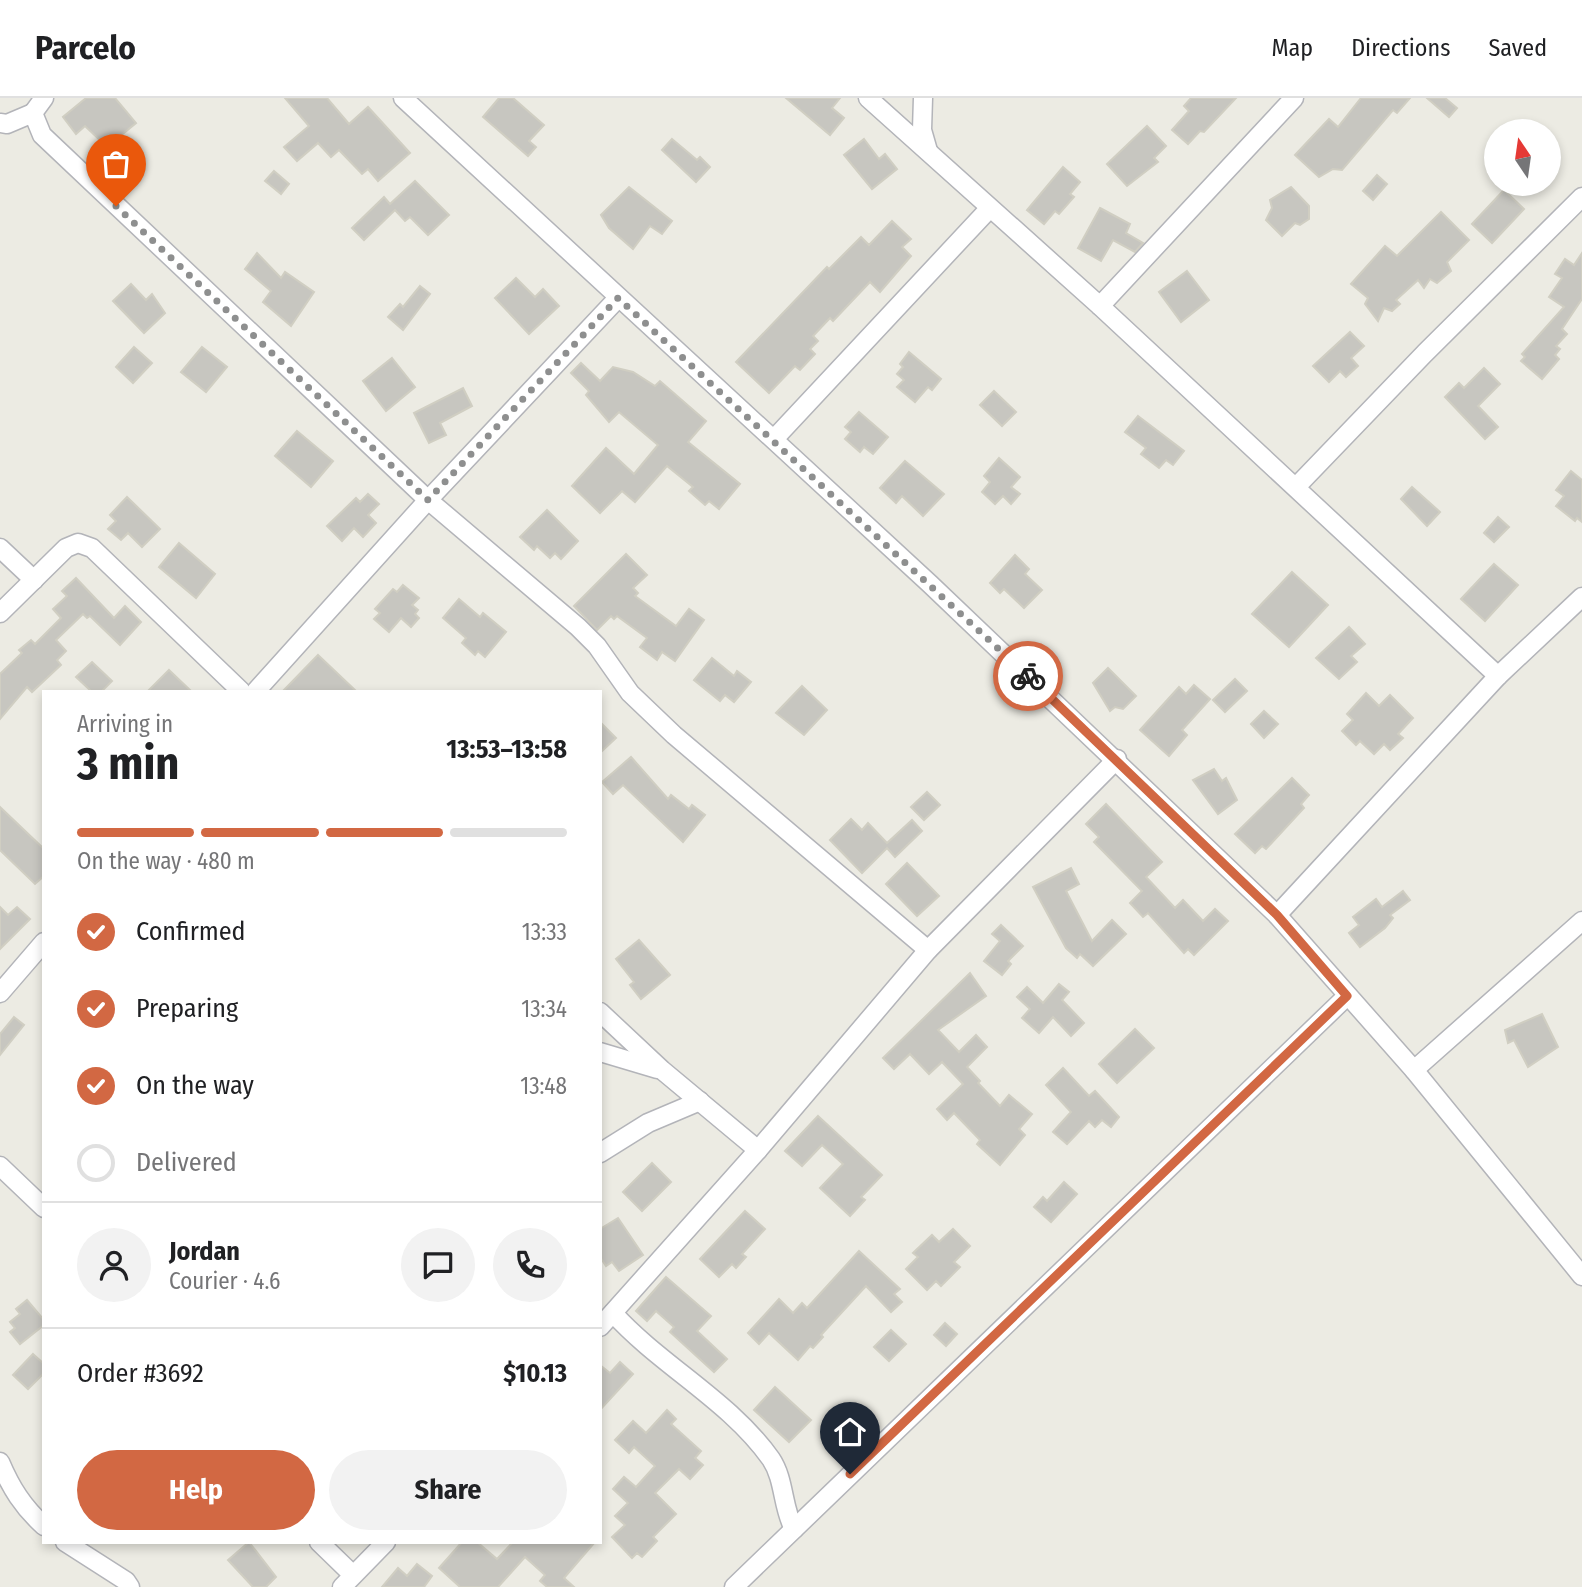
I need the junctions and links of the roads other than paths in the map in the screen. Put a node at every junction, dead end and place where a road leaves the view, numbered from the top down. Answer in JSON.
{"nodes":[{"id":1,"x":44,"y":98,"type":"edge"},
{"id":2,"x":403,"y":98,"type":"edge"},
{"id":3,"x":871,"y":98,"type":"edge"},
{"id":4,"x":923,"y":98,"type":"edge"},
{"id":5,"x":1294,"y":98,"type":"edge"},
{"id":6,"x":33,"y":113,"type":"junction"},
{"id":7,"x":0,"y":123,"type":"edge"},
{"id":8,"x":928,"y":151,"type":"junction"},
{"id":9,"x":1582,"y":197,"type":"edge"},
{"id":10,"x":989,"y":209,"type":"junction"},
{"id":11,"x":618,"y":298,"type":"junction"},
{"id":12,"x":1100,"y":306,"type":"junction"},
{"id":13,"x":774,"y":439,"type":"junction"},
{"id":14,"x":1296,"y":487,"type":"junction"},
{"id":15,"x":428,"y":500,"type":"junction"},
{"id":16,"x":0,"y":548,"type":"edge"},
{"id":17,"x":34,"y":580,"type":"junction"},
{"id":18,"x":1582,"y":597,"type":"edge"},
{"id":19,"x":0,"y":613,"type":"edge"},
{"id":20,"x":1498,"y":676,"type":"junction"},
{"id":21,"x":240,"y":690,"type":"edge"},
{"id":22,"x":257,"y":690,"type":"edge"},
{"id":23,"x":1116,"y":759,"type":"junction"},
{"id":24,"x":1277,"y":915,"type":"junction"},
{"id":25,"x":1582,"y":921,"type":"edge"},
{"id":26,"x":42,"y":944,"type":"edge"},
{"id":27,"x":928,"y":950,"type":"junction"},
{"id":28,"x":0,"y":993,"type":"edge"},
{"id":29,"x":1347,"y":996,"type":"junction"},
{"id":30,"x":602,"y":1014,"type":"edge"},
{"id":31,"x":602,"y":1053,"type":"edge"},
{"id":32,"x":662,"y":1070,"type":"junction"},
{"id":33,"x":1414,"y":1070,"type":"junction"},
{"id":34,"x":699,"y":1101,"type":"junction"},
{"id":35,"x":758,"y":1150,"type":"junction"},
{"id":36,"x":602,"y":1152,"type":"edge"},
{"id":37,"x":0,"y":1166,"type":"edge"},
{"id":38,"x":42,"y":1206,"type":"edge"},
{"id":39,"x":1582,"y":1276,"type":"edge"},
{"id":40,"x":607,"y":1320,"type":"edge"},
{"id":41,"x":0,"y":1461,"type":"edge"},
{"id":42,"x":42,"y":1524,"type":"edge"},
{"id":43,"x":794,"y":1529,"type":"junction"},
{"id":44,"x":68,"y":1544,"type":"edge"},
{"id":45,"x":320,"y":1544,"type":"edge"},
{"id":46,"x":384,"y":1544,"type":"edge"},
{"id":47,"x":347,"y":1581,"type":"edge"},
{"id":48,"x":130,"y":1587,"type":"edge"},
{"id":49,"x":734,"y":1587,"type":"edge"}],
"edges":[{"from":1,"to":6,"type":"street"},
{"from":2,"to":11,"type":"street"},
{"from":3,"to":8,"type":"street"},
{"from":4,"to":8,"type":"street"},
{"from":5,"to":12,"type":"street"},
{"from":6,"to":7,"type":"street"},
{"from":6,"to":15,"type":"street"},
{"from":8,"to":10,"type":"street"},
{"from":9,"to":14,"type":"street"},
{"from":10,"to":12,"type":"street"},
{"from":10,"to":13,"type":"street"},
{"from":11,"to":13,"type":"street"},
{"from":11,"to":15,"type":"street"},
{"from":12,"to":14,"type":"street"},
{"from":13,"to":23,"type":"street"},
{"from":14,"to":20,"type":"street"},
{"from":15,"to":22,"type":"street"},
{"from":15,"to":27,"type":"street"},
{"from":16,"to":17,"type":"street"},
{"from":17,"to":19,"type":"street"},
{"from":17,"to":21,"type":"street"},
{"from":18,"to":20,"type":"street"},
{"from":20,"to":24,"type":"street"},
{"from":23,"to":24,"type":"street"},
{"from":23,"to":27,"type":"street"},
{"from":24,"to":29,"type":"street"},
{"from":25,"to":33,"type":"street"},
{"from":26,"to":28,"type":"street"},
{"from":27,"to":35,"type":"street"},
{"from":29,"to":33,"type":"street"},
{"from":29,"to":43,"type":"street"},
{"from":30,"to":32,"type":"street"},
{"from":31,"to":32,"type":"street"},
{"from":32,"to":34,"type":"street"},
{"from":33,"to":39,"type":"street"},
{"from":34,"to":35,"type":"street"},
{"from":34,"to":36,"type":"street"},
{"from":35,"to":40,"type":"street"},
{"from":37,"to":38,"type":"street"},
{"from":40,"to":43,"type":"street"},
{"from":41,"to":42,"type":"street"},
{"from":43,"to":49,"type":"street"},
{"from":44,"to":48,"type":"street"},
{"from":45,"to":47,"type":"street"},
{"from":46,"to":47,"type":"street"}]}
